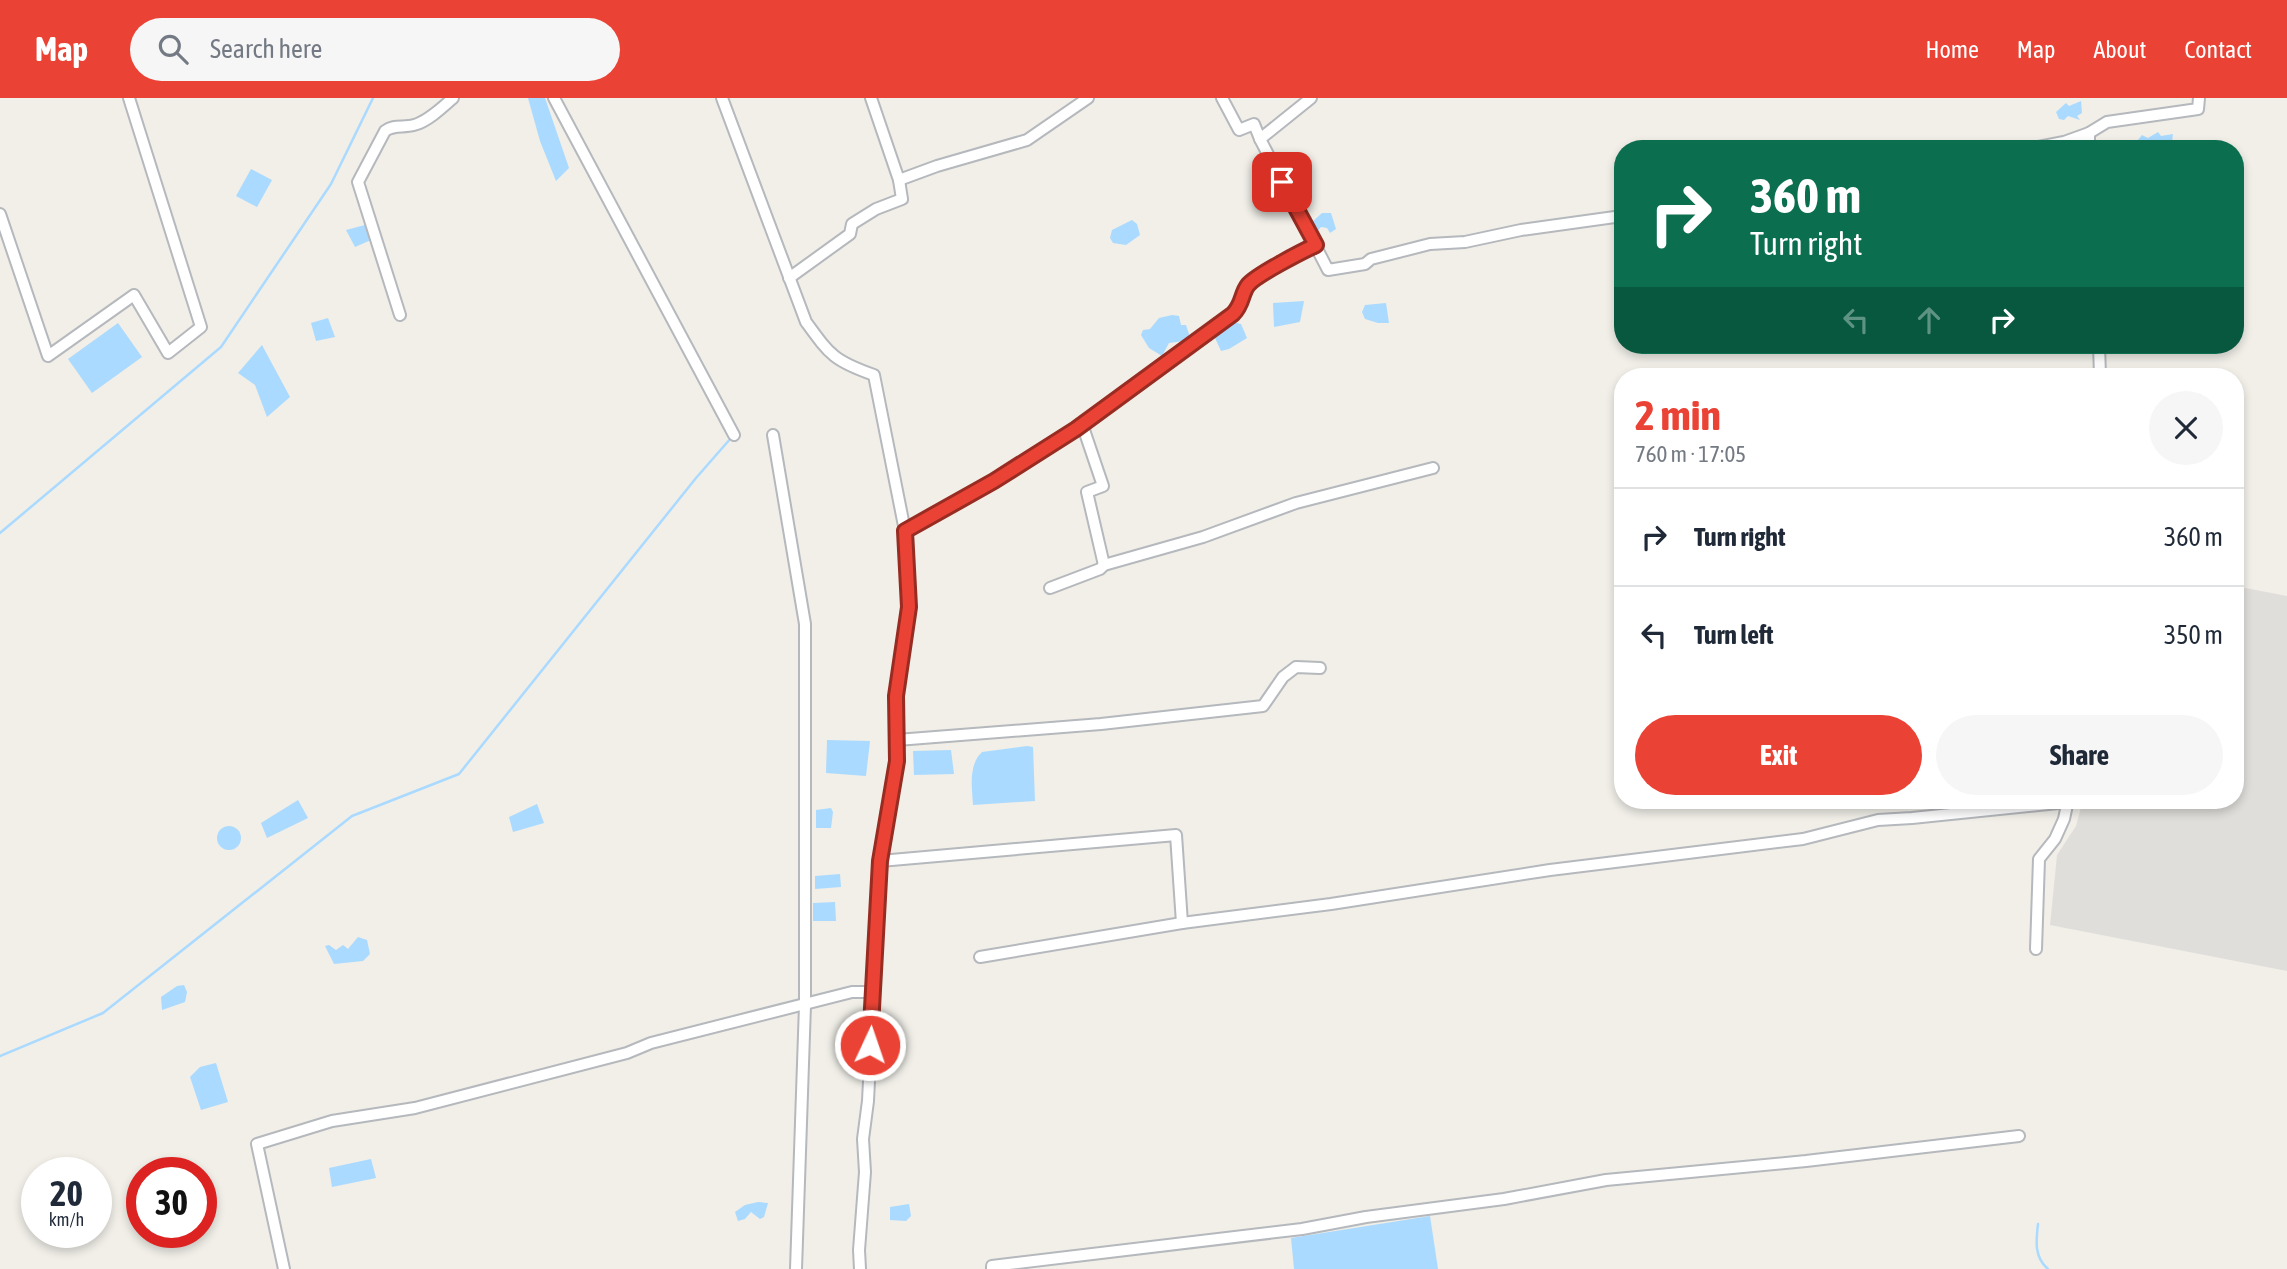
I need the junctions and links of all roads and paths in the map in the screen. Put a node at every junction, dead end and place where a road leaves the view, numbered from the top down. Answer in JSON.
{"nodes":[{"id":1,"x":129,"y":98,"type":"edge"},
{"id":2,"x":453,"y":98,"type":"edge"},
{"id":3,"x":554,"y":98,"type":"edge"},
{"id":4,"x":722,"y":98,"type":"edge"},
{"id":5,"x":871,"y":98,"type":"edge"},
{"id":6,"x":1088,"y":98,"type":"edge"},
{"id":7,"x":1222,"y":98,"type":"edge"},
{"id":8,"x":1311,"y":98,"type":"edge"},
{"id":9,"x":2199,"y":98,"type":"edge"},
{"id":10,"x":2088,"y":133,"type":"junction"},
{"id":11,"x":1260,"y":139,"type":"junction"},
{"id":12,"x":2069,"y":140,"type":"edge"},
{"id":13,"x":2088,"y":140,"type":"edge"},
{"id":14,"x":899,"y":180,"type":"junction"},
{"id":15,"x":0,"y":214,"type":"edge"},
{"id":16,"x":1614,"y":217,"type":"edge"},
{"id":17,"x":1316,"y":245,"type":"junction"},
{"id":18,"x":789,"y":278,"type":"junction"},
{"id":19,"x":400,"y":315,"type":"dead end"},
{"id":20,"x":1082,"y":424,"type":"junction"},
{"id":21,"x":734,"y":435,"type":"dead end"},
{"id":22,"x":773,"y":435,"type":"dead end"},
{"id":23,"x":1433,"y":468,"type":"dead end"},
{"id":24,"x":905,"y":531,"type":"junction"},
{"id":25,"x":1104,"y":565,"type":"junction"},
{"id":26,"x":1050,"y":588,"type":"dead end"},
{"id":27,"x":1320,"y":668,"type":"dead end"},
{"id":28,"x":897,"y":740,"type":"junction"},
{"id":29,"x":1995,"y":809,"type":"edge"},
{"id":30,"x":2066,"y":809,"type":"edge"},
{"id":31,"x":880,"y":861,"type":"junction"},
{"id":32,"x":1182,"y":922,"type":"junction"},
{"id":33,"x":2036,"y":949,"type":"dead end"},
{"id":34,"x":980,"y":957,"type":"dead end"},
{"id":35,"x":874,"y":992,"type":"junction"},
{"id":36,"x":805,"y":1005,"type":"junction"},
{"id":37,"x":2019,"y":1136,"type":"dead end"},
{"id":38,"x":284,"y":1269,"type":"edge"},
{"id":39,"x":796,"y":1269,"type":"edge"},
{"id":40,"x":860,"y":1269,"type":"edge"},
{"id":41,"x":992,"y":1269,"type":"edge"}],
"edges":[{"from":1,"to":15,"type":"street"},
{"from":2,"to":19,"type":"street"},
{"from":3,"to":21,"type":"street"},
{"from":4,"to":18,"type":"street"},
{"from":5,"to":14,"type":"street"},
{"from":6,"to":14,"type":"street"},
{"from":7,"to":11,"type":"street"},
{"from":8,"to":11,"type":"street"},
{"from":9,"to":10,"type":"street"},
{"from":10,"to":12,"type":"street"},
{"from":10,"to":13,"type":"street"},
{"from":11,"to":17,"type":"street"},
{"from":14,"to":18,"type":"street"},
{"from":16,"to":17,"type":"street"},
{"from":17,"to":20,"type":"street"},
{"from":18,"to":24,"type":"street"},
{"from":20,"to":24,"type":"street"},
{"from":20,"to":25,"type":"street"},
{"from":22,"to":36,"type":"street"},
{"from":23,"to":25,"type":"street"},
{"from":24,"to":28,"type":"street"},
{"from":25,"to":26,"type":"street"},
{"from":27,"to":28,"type":"street"},
{"from":28,"to":31,"type":"street"},
{"from":29,"to":32,"type":"street"},
{"from":30,"to":33,"type":"street"},
{"from":31,"to":32,"type":"street"},
{"from":31,"to":35,"type":"street"},
{"from":32,"to":34,"type":"street"},
{"from":35,"to":36,"type":"street"},
{"from":35,"to":40,"type":"street"},
{"from":36,"to":38,"type":"street"},
{"from":36,"to":39,"type":"street"},
{"from":37,"to":41,"type":"street"}]}
